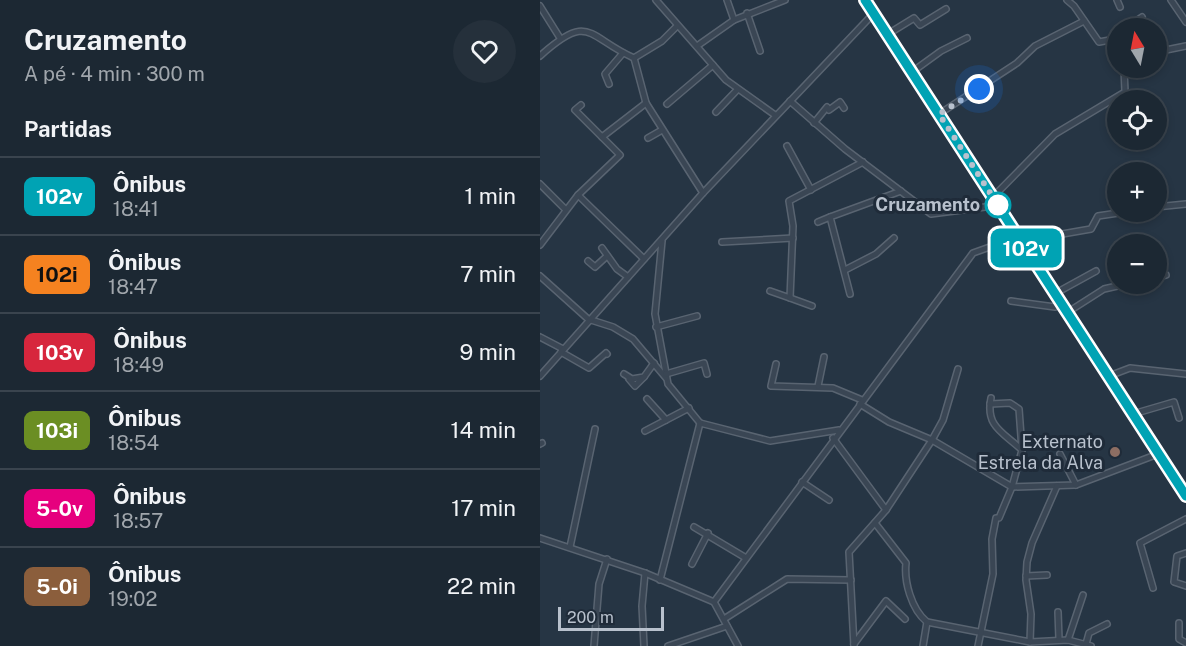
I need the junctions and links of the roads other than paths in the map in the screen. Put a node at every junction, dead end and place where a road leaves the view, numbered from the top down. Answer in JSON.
{"nodes":[{"id":1,"x":545,"y":0,"type":"edge"},
{"id":2,"x":656,"y":0,"type":"edge"},
{"id":3,"x":727,"y":0,"type":"edge"},
{"id":4,"x":785,"y":0,"type":"edge"},
{"id":5,"x":866,"y":0,"type":"edge"},
{"id":6,"x":1067,"y":0,"type":"edge"},
{"id":7,"x":1117,"y":0,"type":"edge"},
{"id":8,"x":1171,"y":0,"type":"edge"},
{"id":9,"x":1180,"y":0,"type":"edge"},
{"id":10,"x":540,"y":4,"type":"edge"},
{"id":11,"x":1120,"y":7,"type":"dead end"},
{"id":12,"x":1176,"y":7,"type":"junction"},
{"id":13,"x":946,"y":9,"type":"dead end"},
{"id":14,"x":747,"y":13,"type":"junction"},
{"id":15,"x":874,"y":13,"type":"junction"},
{"id":16,"x":734,"y":20,"type":"junction"},
{"id":17,"x":1084,"y":21,"type":"junction"},
{"id":18,"x":1186,"y":22,"type":"edge"},
{"id":19,"x":676,"y":26,"type":"junction"},
{"id":20,"x":888,"y":34,"type":"junction"},
{"id":21,"x":560,"y":38,"type":"junction"},
{"id":22,"x":967,"y":38,"type":"dead end"},
{"id":23,"x":1107,"y":41,"type":"edge"},
{"id":24,"x":697,"y":46,"type":"junction"},
{"id":25,"x":1186,"y":46,"type":"edge"},
{"id":26,"x":1167,"y":50,"type":"edge"},
{"id":27,"x":760,"y":51,"type":"dead end"},
{"id":28,"x":623,"y":53,"type":"junction"},
{"id":29,"x":540,"y":56,"type":"edge"},
{"id":30,"x":634,"y":58,"type":"junction"},
{"id":31,"x":713,"y":65,"type":"junction"},
{"id":32,"x":912,"y":72,"type":"junction"},
{"id":33,"x":1124,"y":78,"type":"edge"},
{"id":34,"x":609,"y":84,"type":"dead end"},
{"id":35,"x":737,"y":90,"type":"junction"},
{"id":36,"x":790,"y":101,"type":"junction"},
{"id":37,"x":645,"y":103,"type":"junction"},
{"id":38,"x":667,"y":104,"type":"dead end"},
{"id":39,"x":581,"y":105,"type":"dead end"},
{"id":40,"x":844,"y":108,"type":"dead end"},
{"id":41,"x":716,"y":112,"type":"dead end"},
{"id":42,"x":939,"y":114,"type":"junction"},
{"id":43,"x":775,"y":115,"type":"junction"},
{"id":44,"x":814,"y":123,"type":"junction"},
{"id":45,"x":662,"y":130,"type":"junction"},
{"id":46,"x":602,"y":137,"type":"junction"},
{"id":47,"x":648,"y":138,"type":"dead end"},
{"id":48,"x":788,"y":146,"type":"dead end"},
{"id":49,"x":863,"y":162,"type":"junction"},
{"id":50,"x":540,"y":184,"type":"edge"},
{"id":51,"x":811,"y":190,"type":"junction"},
{"id":52,"x":901,"y":191,"type":"junction"},
{"id":53,"x":703,"y":193,"type":"junction"},
{"id":54,"x":578,"y":195,"type":"junction"},
{"id":55,"x":994,"y":200,"type":"junction"},
{"id":56,"x":1186,"y":204,"type":"edge"},
{"id":57,"x":1167,"y":206,"type":"edge"},
{"id":58,"x":566,"y":209,"type":"junction"},
{"id":59,"x":1107,"y":215,"type":"edge"},
{"id":60,"x":830,"y":218,"type":"junction"},
{"id":61,"x":818,"y":222,"type":"dead end"},
{"id":62,"x":1017,"y":233,"type":"junction"},
{"id":63,"x":793,"y":237,"type":"junction"},
{"id":64,"x":894,"y":238,"type":"dead end"},
{"id":65,"x":662,"y":239,"type":"junction"},
{"id":66,"x":1022,"y":241,"type":"junction"},
{"id":67,"x":722,"y":242,"type":"dead end"},
{"id":68,"x":540,"y":244,"type":"edge"},
{"id":69,"x":602,"y":248,"type":"dead end"},
{"id":70,"x":608,"y":256,"type":"junction"},
{"id":71,"x":644,"y":259,"type":"junction"},
{"id":72,"x":588,"y":261,"type":"dead end"},
{"id":73,"x":845,"y":270,"type":"junction"},
{"id":74,"x":1096,"y":271,"type":"dead end"},
{"id":75,"x":540,"y":276,"type":"edge"},
{"id":76,"x":628,"y":277,"type":"junction"},
{"id":77,"x":547,"y":282,"type":"junction"},
{"id":78,"x":540,"y":287,"type":"edge"},
{"id":79,"x":1107,"y":288,"type":"edge"},
{"id":80,"x":770,"y":291,"type":"dead end"},
{"id":81,"x":1056,"y":293,"type":"junction"},
{"id":82,"x":850,"y":294,"type":"dead end"},
{"id":83,"x":790,"y":298,"type":"junction"},
{"id":84,"x":1011,"y":301,"type":"dead end"},
{"id":85,"x":1062,"y":303,"type":"junction"},
{"id":86,"x":812,"y":306,"type":"dead end"},
{"id":87,"x":1068,"y":312,"type":"junction"},
{"id":88,"x":697,"y":316,"type":"dead end"},
{"id":89,"x":588,"y":319,"type":"junction"},
{"id":90,"x":656,"y":327,"type":"junction"},
{"id":91,"x":540,"y":337,"type":"edge"},
{"id":92,"x":562,"y":351,"type":"junction"},
{"id":93,"x":607,"y":354,"type":"dead end"},
{"id":94,"x":824,"y":357,"type":"dead end"},
{"id":95,"x":654,"y":363,"type":"junction"},
{"id":96,"x":776,"y":364,"type":"dead end"},
{"id":97,"x":958,"y":369,"type":"dead end"},
{"id":98,"x":707,"y":374,"type":"dead end"},
{"id":99,"x":1186,"y":374,"type":"edge"},
{"id":100,"x":540,"y":376,"type":"edge"},
{"id":101,"x":626,"y":376,"type":"dead end"},
{"id":102,"x":1109,"y":376,"type":"junction"},
{"id":103,"x":667,"y":377,"type":"junction"},
{"id":104,"x":818,"y":386,"type":"junction"},
{"id":105,"x":679,"y":398,"type":"junction"},
{"id":106,"x":647,"y":399,"type":"dead end"},
{"id":107,"x":861,"y":402,"type":"junction"},
{"id":108,"x":689,"y":408,"type":"junction"},
{"id":109,"x":678,"y":413,"type":"junction"},
{"id":110,"x":1133,"y":414,"type":"junction"},
{"id":111,"x":1179,"y":418,"type":"dead end"},
{"id":112,"x":666,"y":420,"type":"junction"},
{"id":113,"x":700,"y":423,"type":"junction"},
{"id":114,"x":595,"y":429,"type":"dead end"},
{"id":115,"x":839,"y":430,"type":"junction"},
{"id":116,"x":645,"y":431,"type":"dead end"},
{"id":117,"x":833,"y":438,"type":"junction"},
{"id":118,"x":932,"y":440,"type":"junction"},
{"id":119,"x":1022,"y":450,"type":"junction"},
{"id":120,"x":1060,"y":454,"type":"dead end"},
{"id":121,"x":1158,"y":454,"type":"junction"},
{"id":122,"x":1186,"y":480,"type":"edge"},
{"id":123,"x":802,"y":482,"type":"junction"},
{"id":124,"x":1178,"y":483,"type":"junction"},
{"id":125,"x":1076,"y":485,"type":"junction"},
{"id":126,"x":1057,"y":486,"type":"junction"},
{"id":127,"x":1012,"y":487,"type":"junction"},
{"id":128,"x":1186,"y":496,"type":"edge"},
{"id":129,"x":829,"y":500,"type":"dead end"},
{"id":130,"x":886,"y":510,"type":"junction"},
{"id":131,"x":1186,"y":519,"type":"edge"},
{"id":132,"x":875,"y":523,"type":"junction"},
{"id":133,"x":694,"y":527,"type":"dead end"},
{"id":134,"x":708,"y":533,"type":"junction"},
{"id":135,"x":540,"y":538,"type":"edge"},
{"id":136,"x":570,"y":547,"type":"junction"},
{"id":137,"x":1186,"y":553,"type":"edge"},
{"id":138,"x":746,"y":558,"type":"junction"},
{"id":139,"x":607,"y":559,"type":"junction"},
{"id":140,"x":692,"y":564,"type":"dead end"},
{"id":141,"x":645,"y":573,"type":"junction"},
{"id":142,"x":1047,"y":575,"type":"dead end"},
{"id":143,"x":1026,"y":576,"type":"junction"},
{"id":144,"x":660,"y":580,"type":"junction"},
{"id":145,"x":851,"y":580,"type":"junction"},
{"id":146,"x":1186,"y":586,"type":"edge"},
{"id":147,"x":1153,"y":588,"type":"dead end"},
{"id":148,"x":1083,"y":595,"type":"dead end"},
{"id":149,"x":714,"y":602,"type":"junction"},
{"id":150,"x":1058,"y":612,"type":"dead end"},
{"id":151,"x":724,"y":619,"type":"junction"},
{"id":152,"x":905,"y":619,"type":"dead end"},
{"id":153,"x":927,"y":622,"type":"junction"},
{"id":154,"x":1179,"y":623,"type":"dead end"},
{"id":155,"x":1107,"y":624,"type":"dead end"},
{"id":156,"x":728,"y":626,"type":"junction"},
{"id":157,"x":980,"y":633,"type":"junction"},
{"id":158,"x":1059,"y":639,"type":"junction"},
{"id":159,"x":1068,"y":640,"type":"junction"},
{"id":160,"x":1186,"y":643,"type":"edge"},
{"id":161,"x":1030,"y":644,"type":"edge"},
{"id":162,"x":854,"y":645,"type":"edge"},
{"id":163,"x":1088,"y":645,"type":"edge"},
{"id":164,"x":594,"y":646,"type":"edge"},
{"id":165,"x":644,"y":646,"type":"edge"},
{"id":166,"x":668,"y":646,"type":"edge"},
{"id":167,"x":738,"y":646,"type":"edge"},
{"id":168,"x":923,"y":646,"type":"edge"},
{"id":169,"x":978,"y":646,"type":"edge"}],
"edges":[{"from":1,"to":10,"type":"street"},
{"from":2,"to":19,"type":"street"},
{"from":3,"to":16,"type":"street"},
{"from":4,"to":14,"type":"street"},
{"from":5,"to":15,"type":"main road"},
{"from":6,"to":17,"type":"street"},
{"from":7,"to":11,"type":"street"},
{"from":8,"to":12,"type":"street"},
{"from":9,"to":12,"type":"street"},
{"from":10,"to":21,"type":"street"},
{"from":12,"to":18,"type":"street"},
{"from":13,"to":20,"type":"street"},
{"from":14,"to":16,"type":"street"},
{"from":14,"to":27,"type":"street"},
{"from":15,"to":20,"type":"main road"},
{"from":15,"to":36,"type":"street"},
{"from":16,"to":24,"type":"street"},
{"from":17,"to":23,"type":"street"},
{"from":17,"to":42,"type":"street"},
{"from":19,"to":24,"type":"street"},
{"from":19,"to":30,"type":"street"},
{"from":20,"to":32,"type":"main road"},
{"from":21,"to":28,"type":"street"},
{"from":21,"to":29,"type":"street"},
{"from":22,"to":32,"type":"street"},
{"from":24,"to":31,"type":"street"},
{"from":25,"to":26,"type":"street"},
{"from":28,"to":30,"type":"street"},
{"from":28,"to":34,"type":"street"},
{"from":30,"to":37,"type":"street"},
{"from":31,"to":35,"type":"street"},
{"from":31,"to":38,"type":"street"},
{"from":32,"to":42,"type":"main road"},
{"from":33,"to":55,"type":"street"},
{"from":35,"to":41,"type":"street"},
{"from":35,"to":43,"type":"street"},
{"from":36,"to":43,"type":"street"},
{"from":36,"to":44,"type":"street"},
{"from":37,"to":45,"type":"street"},
{"from":37,"to":46,"type":"street"},
{"from":39,"to":46,"type":"street"},
{"from":40,"to":44,"type":"street"},
{"from":42,"to":55,"type":"main road"},
{"from":43,"to":53,"type":"street"},
{"from":44,"to":49,"type":"street"},
{"from":45,"to":47,"type":"street"},
{"from":45,"to":53,"type":"street"},
{"from":46,"to":54,"type":"street"},
{"from":48,"to":51,"type":"street"},
{"from":49,"to":51,"type":"street"},
{"from":49,"to":52,"type":"street"},
{"from":50,"to":58,"type":"street"},
{"from":51,"to":63,"type":"street"},
{"from":52,"to":55,"type":"street"},
{"from":52,"to":60,"type":"street"},
{"from":53,"to":65,"type":"street"},
{"from":54,"to":58,"type":"street"},
{"from":54,"to":71,"type":"street"},
{"from":55,"to":62,"type":"main road"},
{"from":56,"to":57,"type":"street"},
{"from":58,"to":68,"type":"street"},
{"from":59,"to":66,"type":"street"},
{"from":60,"to":61,"type":"street"},
{"from":60,"to":73,"type":"street"},
{"from":62,"to":66,"type":"main road"},
{"from":62,"to":107,"type":"street"},
{"from":63,"to":67,"type":"street"},
{"from":63,"to":83,"type":"street"},
{"from":64,"to":73,"type":"street"},
{"from":65,"to":71,"type":"street"},
{"from":65,"to":90,"type":"street"},
{"from":66,"to":81,"type":"main road"},
{"from":69,"to":70,"type":"street"},
{"from":70,"to":72,"type":"street"},
{"from":70,"to":76,"type":"street"},
{"from":71,"to":76,"type":"street"},
{"from":73,"to":82,"type":"street"},
{"from":74,"to":81,"type":"street"},
{"from":75,"to":77,"type":"street"},
{"from":76,"to":89,"type":"street"},
{"from":77,"to":78,"type":"street"},
{"from":77,"to":89,"type":"street"},
{"from":79,"to":87,"type":"street"},
{"from":80,"to":83,"type":"street"},
{"from":81,"to":85,"type":"main road"},
{"from":83,"to":86,"type":"street"},
{"from":84,"to":85,"type":"street"},
{"from":85,"to":87,"type":"main road"},
{"from":87,"to":102,"type":"main road"},
{"from":88,"to":90,"type":"street"},
{"from":89,"to":92,"type":"street"},
{"from":89,"to":95,"type":"street"},
{"from":90,"to":103,"type":"street"},
{"from":91,"to":92,"type":"street"},
{"from":92,"to":93,"type":"street"},
{"from":92,"to":100,"type":"street"},
{"from":94,"to":104,"type":"street"},
{"from":95,"to":101,"type":"street"},
{"from":95,"to":103,"type":"street"},
{"from":96,"to":104,"type":"street"},
{"from":97,"to":118,"type":"street"},
{"from":98,"to":103,"type":"street"},
{"from":99,"to":102,"type":"street"},
{"from":102,"to":110,"type":"main road"},
{"from":103,"to":105,"type":"street"},
{"from":104,"to":107,"type":"street"},
{"from":105,"to":108,"type":"street"},
{"from":105,"to":109,"type":"street"},
{"from":106,"to":112,"type":"street"},
{"from":107,"to":115,"type":"street"},
{"from":107,"to":118,"type":"street"},
{"from":108,"to":109,"type":"street"},
{"from":108,"to":113,"type":"street"},
{"from":109,"to":112,"type":"street"},
{"from":110,"to":111,"type":"street"},
{"from":110,"to":121,"type":"main road"},
{"from":112,"to":116,"type":"street"},
{"from":113,"to":115,"type":"street"},
{"from":113,"to":144,"type":"street"},
{"from":114,"to":136,"type":"street"},
{"from":115,"to":117,"type":"street"},
{"from":117,"to":123,"type":"street"},
{"from":117,"to":130,"type":"street"},
{"from":118,"to":127,"type":"street"},
{"from":118,"to":130,"type":"street"},
{"from":119,"to":119,"type":"street"},
{"from":119,"to":127,"type":"street"},
{"from":120,"to":125,"type":"street"},
{"from":121,"to":124,"type":"main road"},
{"from":121,"to":125,"type":"street"},
{"from":122,"to":124,"type":"street"},
{"from":123,"to":129,"type":"street"},
{"from":123,"to":138,"type":"street"},
{"from":124,"to":128,"type":"main road"},
{"from":125,"to":126,"type":"street"},
{"from":126,"to":127,"type":"street"},
{"from":126,"to":143,"type":"street"},
{"from":127,"to":157,"type":"street"},
{"from":130,"to":132,"type":"street"},
{"from":131,"to":147,"type":"street"},
{"from":132,"to":145,"type":"street"},
{"from":132,"to":153,"type":"street"},
{"from":133,"to":134,"type":"street"},
{"from":134,"to":138,"type":"street"},
{"from":134,"to":140,"type":"street"},
{"from":135,"to":136,"type":"street"},
{"from":136,"to":139,"type":"street"},
{"from":137,"to":146,"type":"street"},
{"from":138,"to":149,"type":"street"},
{"from":139,"to":141,"type":"street"},
{"from":139,"to":164,"type":"street"},
{"from":141,"to":144,"type":"street"},
{"from":141,"to":165,"type":"street"},
{"from":142,"to":143,"type":"street"},
{"from":143,"to":161,"type":"street"},
{"from":144,"to":149,"type":"street"},
{"from":145,"to":151,"type":"street"},
{"from":145,"to":162,"type":"street"},
{"from":148,"to":159,"type":"street"},
{"from":149,"to":151,"type":"street"},
{"from":150,"to":158,"type":"street"},
{"from":151,"to":156,"type":"street"},
{"from":152,"to":162,"type":"street"},
{"from":153,"to":157,"type":"street"},
{"from":153,"to":168,"type":"street"},
{"from":154,"to":160,"type":"street"},
{"from":155,"to":163,"type":"street"},
{"from":156,"to":166,"type":"street"},
{"from":156,"to":167,"type":"street"},
{"from":157,"to":161,"type":"street"},
{"from":157,"to":169,"type":"street"},
{"from":158,"to":159,"type":"street"},
{"from":158,"to":161,"type":"street"},
{"from":159,"to":163,"type":"street"}]}
